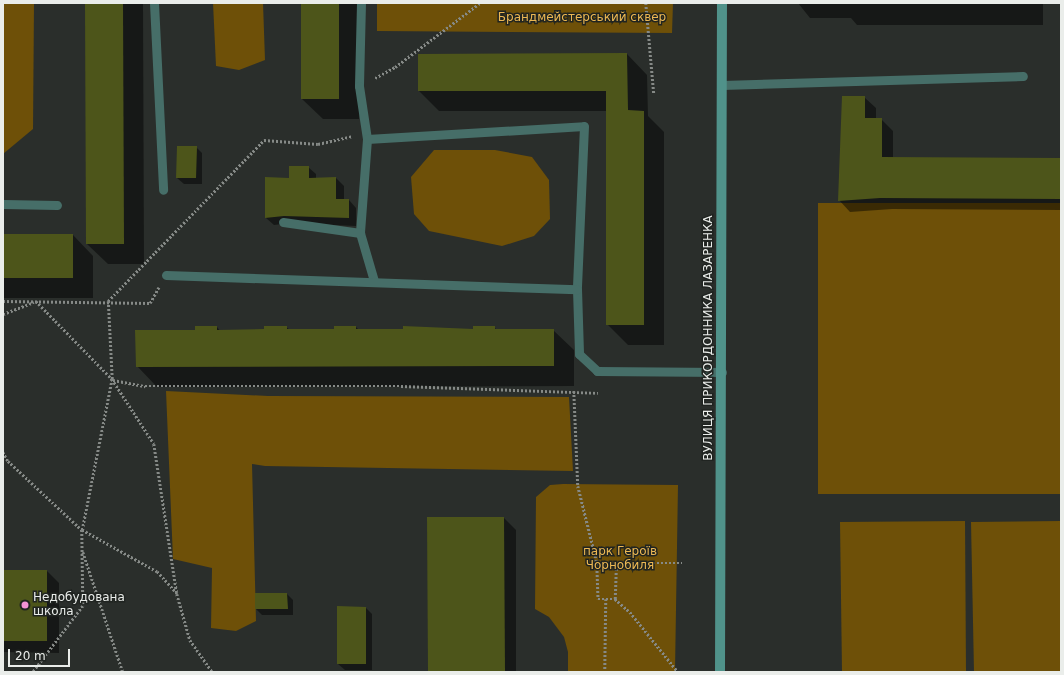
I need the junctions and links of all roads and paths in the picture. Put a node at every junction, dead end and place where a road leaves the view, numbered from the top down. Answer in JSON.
{"nodes":[{"id":1,"x":154,"y":3,"type":"edge"},
{"id":2,"x":361,"y":3,"type":"edge"},
{"id":3,"x":480,"y":3,"type":"edge"},
{"id":4,"x":646,"y":3,"type":"edge"},
{"id":5,"x":722,"y":3,"type":"edge"},
{"id":6,"x":1024,"y":76,"type":"dead end"},
{"id":7,"x":722,"y":85,"type":"junction"},
{"id":8,"x":358,"y":86,"type":"junction"},
{"id":9,"x":654,"y":94,"type":"dead end"},
{"id":10,"x":367,"y":138,"type":"junction"},
{"id":11,"x":162,"y":190,"type":"dead end"},
{"id":12,"x":3,"y":204,"type":"edge"},
{"id":13,"x":57,"y":205,"type":"dead end"},
{"id":14,"x":283,"y":222,"type":"dead end"},
{"id":15,"x":360,"y":233,"type":"junction"},
{"id":16,"x":166,"y":275,"type":"joint"},
{"id":17,"x":374,"y":281,"type":"junction"},
{"id":18,"x":578,"y":289,"type":"junction"},
{"id":19,"x":3,"y":301,"type":"edge"},
{"id":20,"x":36,"y":301,"type":"junction"},
{"id":21,"x":108,"y":301,"type":"junction"},
{"id":22,"x":3,"y":314,"type":"edge"},
{"id":23,"x":722,"y":372,"type":"junction"},
{"id":24,"x":112,"y":380,"type":"junction"},
{"id":25,"x":574,"y":391,"type":"junction"},
{"id":26,"x":598,"y":393,"type":"dead end"},
{"id":27,"x":3,"y":452,"type":"edge"},
{"id":28,"x":82,"y":530,"type":"junction"},
{"id":29,"x":82,"y":550,"type":"junction"},
{"id":30,"x":597,"y":563,"type":"junction"},
{"id":31,"x":616,"y":563,"type":"junction"},
{"id":32,"x":682,"y":563,"type":"dead end"},
{"id":33,"x":177,"y":594,"type":"junction"},
{"id":34,"x":606,"y":599,"type":"junction"},
{"id":35,"x":616,"y":599,"type":"junction"},
{"id":36,"x":33,"y":672,"type":"edge"},
{"id":37,"x":122,"y":672,"type":"edge"},
{"id":38,"x":212,"y":672,"type":"edge"},
{"id":39,"x":605,"y":672,"type":"edge"},
{"id":40,"x":678,"y":672,"type":"edge"},
{"id":41,"x":720,"y":672,"type":"edge"}],
"edges":[{"from":1,"to":11,"type":"lane"},
{"from":2,"to":8,"type":"lane"},
{"from":3,"to":8,"type":"path"},
{"from":4,"to":9,"type":"path"},
{"from":5,"to":7,"type":"street","name":"ВУЛИЦЯ ПРИКОРДОННИКА ЛАЗАРЕНКА"},
{"from":6,"to":7,"type":"lane"},
{"from":7,"to":23,"type":"street","name":"ВУЛИЦЯ ПРИКОРДОННИКА ЛАЗАРЕНКА"},
{"from":8,"to":10,"type":"lane"},
{"from":10,"to":15,"type":"lane"},
{"from":10,"to":18,"type":"lane"},
{"from":10,"to":21,"type":"path"},
{"from":12,"to":13,"type":"lane"},
{"from":14,"to":15,"type":"lane"},
{"from":15,"to":17,"type":"lane"},
{"from":16,"to":17,"type":"lane"},
{"from":16,"to":21,"type":"path"},
{"from":17,"to":18,"type":"lane"},
{"from":18,"to":23,"type":"lane"},
{"from":19,"to":20,"type":"path"},
{"from":20,"to":21,"type":"path"},
{"from":20,"to":22,"type":"path"},
{"from":20,"to":24,"type":"path"},
{"from":21,"to":24,"type":"path"},
{"from":23,"to":41,"type":"street","name":"ВУЛИЦЯ ПРИКОРДОННИКА ЛАЗАРЕНКА"},
{"from":24,"to":25,"type":"path"},
{"from":24,"to":28,"type":"path"},
{"from":24,"to":33,"type":"path"},
{"from":25,"to":26,"type":"path"},
{"from":25,"to":30,"type":"path"},
{"from":27,"to":28,"type":"path"},
{"from":28,"to":29,"type":"path"},
{"from":28,"to":33,"type":"path"},
{"from":29,"to":36,"type":"path"},
{"from":29,"to":37,"type":"path"},
{"from":30,"to":31,"type":"path"},
{"from":30,"to":34,"type":"path"},
{"from":31,"to":32,"type":"path"},
{"from":31,"to":35,"type":"path"},
{"from":33,"to":38,"type":"path"},
{"from":34,"to":35,"type":"path"},
{"from":34,"to":39,"type":"path"},
{"from":35,"to":40,"type":"path"}]}
